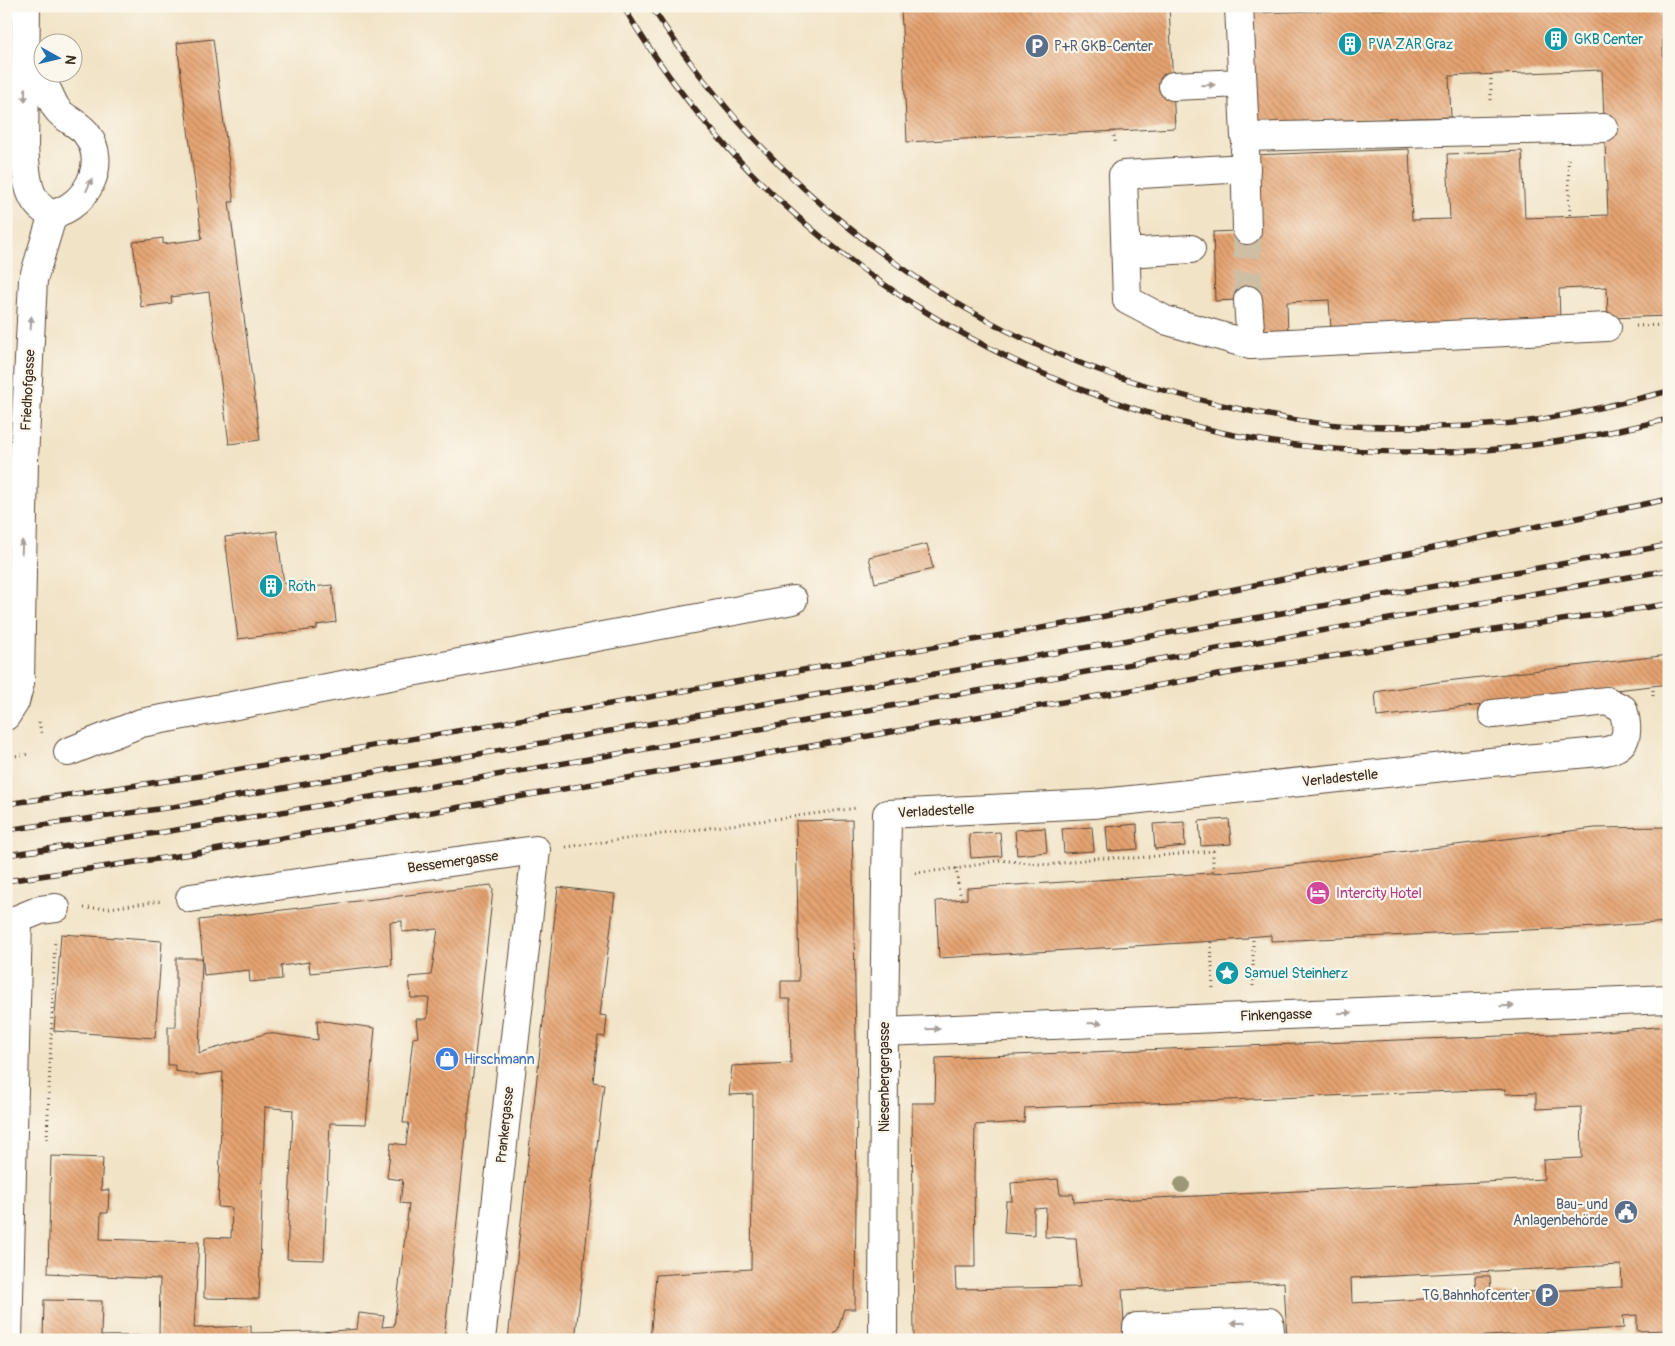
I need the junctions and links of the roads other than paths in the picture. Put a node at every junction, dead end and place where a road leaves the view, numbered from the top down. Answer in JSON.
{"nodes":[{"id":1,"x":26,"y":6,"type":"edge"},
{"id":2,"x":1239,"y":6,"type":"edge"},
{"id":3,"x":26,"y":47,"type":"junction"},
{"id":4,"x":1242,"y":83,"type":"junction"},
{"id":5,"x":1173,"y":86,"type":"dead end"},
{"id":6,"x":1604,"y":128,"type":"dead end"},
{"id":7,"x":1245,"y":138,"type":"junction"},
{"id":8,"x":1246,"y":168,"type":"junction"},
{"id":9,"x":53,"y":214,"type":"junction"},
{"id":10,"x":1247,"y":230,"type":"tunnel mouth"},
{"id":11,"x":1191,"y":249,"type":"dead end"},
{"id":12,"x":1126,"y":253,"type":"junction"},
{"id":13,"x":1248,"y":300,"type":"tunnel mouth"},
{"id":14,"x":1607,"y":327,"type":"dead end"},
{"id":15,"x":1251,"y":345,"type":"junction"},
{"id":16,"x":793,"y":600,"type":"dead end"},
{"id":17,"x":13,"y":632,"type":"edge"},
{"id":18,"x":1493,"y":714,"type":"dead end"},
{"id":19,"x":6,"y":716,"type":"edge"},
{"id":20,"x":68,"y":752,"type":"road end"},
{"id":21,"x":887,"y":814,"type":"joint"},
{"id":22,"x":536,"y":850,"type":"joint"},
{"id":23,"x":190,"y":898,"type":"road end"},
{"id":24,"x":56,"y":908,"type":"road end"},
{"id":25,"x":1669,"y":999,"type":"edge"},
{"id":26,"x":884,"y":1032,"type":"junction"},
{"id":27,"x":8,"y":1340,"type":"edge"},
{"id":28,"x":481,"y":1340,"type":"edge"},
{"id":29,"x":884,"y":1340,"type":"edge"},
{"id":30,"x":1136,"y":1340,"type":"edge"},
{"id":31,"x":1270,"y":1340,"type":"edge"}],
"edges":[{"from":1,"to":3,"type":"street"},
{"from":2,"to":4,"type":"street"},
{"from":3,"to":9,"type":"street","one_way":true},
{"from":9,"to":3,"type":"street","one_way":true},
{"from":5,"to":4,"type":"street","one_way":true},
{"from":4,"to":7,"type":"street"},
{"from":6,"to":7,"type":"street"},
{"from":7,"to":8,"type":"street"},
{"from":8,"to":10,"type":"street"},
{"from":8,"to":12,"type":"street"},
{"from":17,"to":9,"type":"street","name":"Friedhofgasse","one_way":true},
{"from":11,"to":12,"type":"street"},
{"from":12,"to":15,"type":"street"},
{"from":13,"to":15,"type":"street"},
{"from":14,"to":15,"type":"street"},
{"from":16,"to":20,"type":"street"},
{"from":17,"to":19,"type":"street","name":"Friedhofgasse"},
{"from":18,"to":21,"type":"street","name":"Verladestelle"},
{"from":21,"to":26,"type":"street","name":"Niesenbergergasse"},
{"from":22,"to":23,"type":"street","name":"Bessemergasse"},
{"from":22,"to":28,"type":"street","name":"Prankergasse"},
{"from":24,"to":27,"type":"street"},
{"from":26,"to":25,"type":"street","name":"Finkengasse","one_way":true},
{"from":26,"to":29,"type":"street","name":"Niesenbergergasse"},
{"from":31,"to":30,"type":"street","one_way":true}]}
